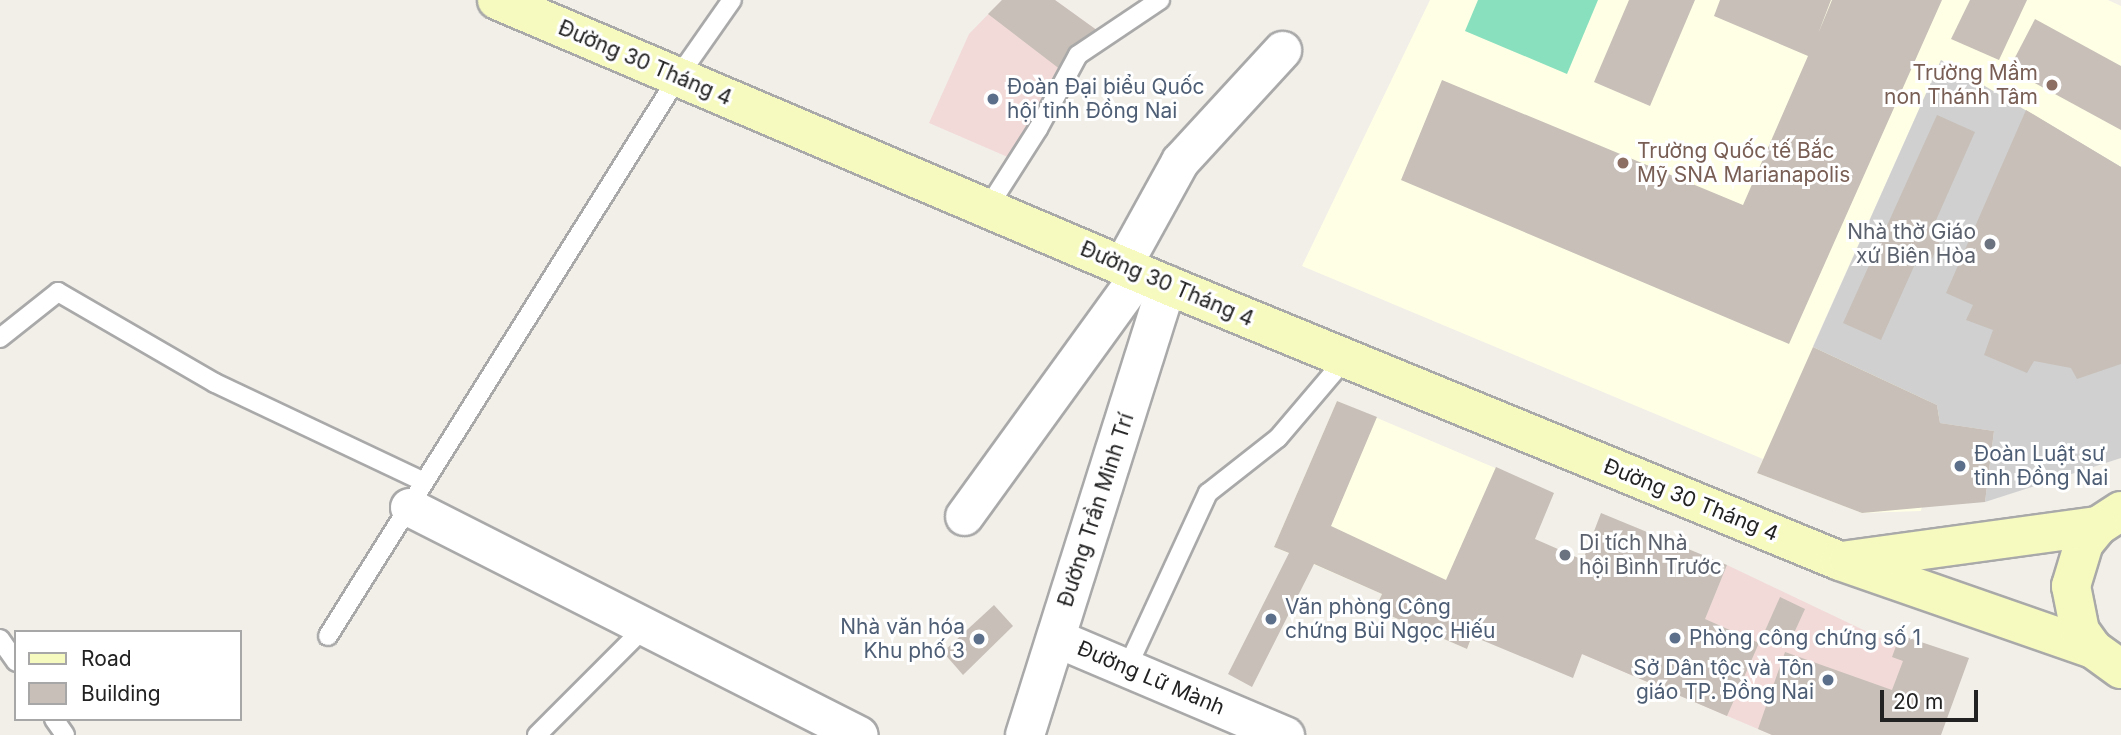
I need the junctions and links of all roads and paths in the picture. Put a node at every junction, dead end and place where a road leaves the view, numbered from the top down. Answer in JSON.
{"nodes":[{"id":1,"x":497,"y":0,"type":"edge"},
{"id":2,"x":732,"y":0,"type":"edge"},
{"id":3,"x":1160,"y":0,"type":"edge"},
{"id":4,"x":541,"y":8,"type":"edge"},
{"id":5,"x":1282,"y":50,"type":"dead end"},
{"id":6,"x":678,"y":77,"type":"junction"},
{"id":7,"x":987,"y":208,"type":"junction"},
{"id":8,"x":1143,"y":275,"type":"junction"},
{"id":9,"x":0,"y":338,"type":"edge"},
{"id":10,"x":1346,"y":358,"type":"junction"},
{"id":11,"x":416,"y":495,"type":"junction"},
{"id":12,"x":964,"y":516,"type":"dead end"},
{"id":13,"x":2110,"y":518,"type":"edge"},
{"id":14,"x":1840,"y":561,"type":"junction"},
{"id":15,"x":645,"y":627,"type":"junction"},
{"id":16,"x":328,"y":636,"type":"dead end"},
{"id":17,"x":1056,"y":638,"type":"junction"},
{"id":18,"x":0,"y":639,"type":"edge"},
{"id":19,"x":14,"y":659,"type":"edge"},
{"id":20,"x":2112,"y":666,"type":"edge"},
{"id":21,"x":1127,"y":668,"type":"junction"},
{"id":22,"x":537,"y":735,"type":"edge"},
{"id":23,"x":859,"y":735,"type":"edge"},
{"id":24,"x":1025,"y":735,"type":"edge"},
{"id":25,"x":1285,"y":735,"type":"edge"}],
"edges":[{"from":1,"to":4,"type":"main road","name":"Đường 30 Tháng 4"},
{"from":2,"to":6,"type":"lane"},
{"from":3,"to":7,"type":"lane"},
{"from":4,"to":6,"type":"main road","name":"Đường 30 Tháng 4"},
{"from":5,"to":8,"type":"street"},
{"from":6,"to":7,"type":"main road","name":"Đường 30 Tháng 4"},
{"from":6,"to":11,"type":"lane"},
{"from":7,"to":8,"type":"main road","name":"Đường 30 Tháng 4"},
{"from":8,"to":10,"type":"main road","name":"Đường 30 Tháng 4"},
{"from":8,"to":12,"type":"street"},
{"from":8,"to":17,"type":"street","name":"Đường Trần Minh Trí"},
{"from":9,"to":11,"type":"lane"},
{"from":10,"to":14,"type":"main road","name":"Đường 30 Tháng 4"},
{"from":10,"to":21,"type":"lane"},
{"from":11,"to":15,"type":"street"},
{"from":11,"to":16,"type":"lane"},
{"from":13,"to":14,"type":"main road"},
{"from":13,"to":20,"type":"main road"},
{"from":14,"to":20,"type":"main road","name":"Đường 30 Tháng 4"},
{"from":15,"to":22,"type":"lane"},
{"from":15,"to":23,"type":"street"},
{"from":17,"to":21,"type":"street","name":"Đường Lữ Mành"},
{"from":17,"to":24,"type":"street","name":"Đường Trần Minh Trí"},
{"from":18,"to":19,"type":"lane"},
{"from":21,"to":25,"type":"street","name":"Đường Lữ Mành"}]}
